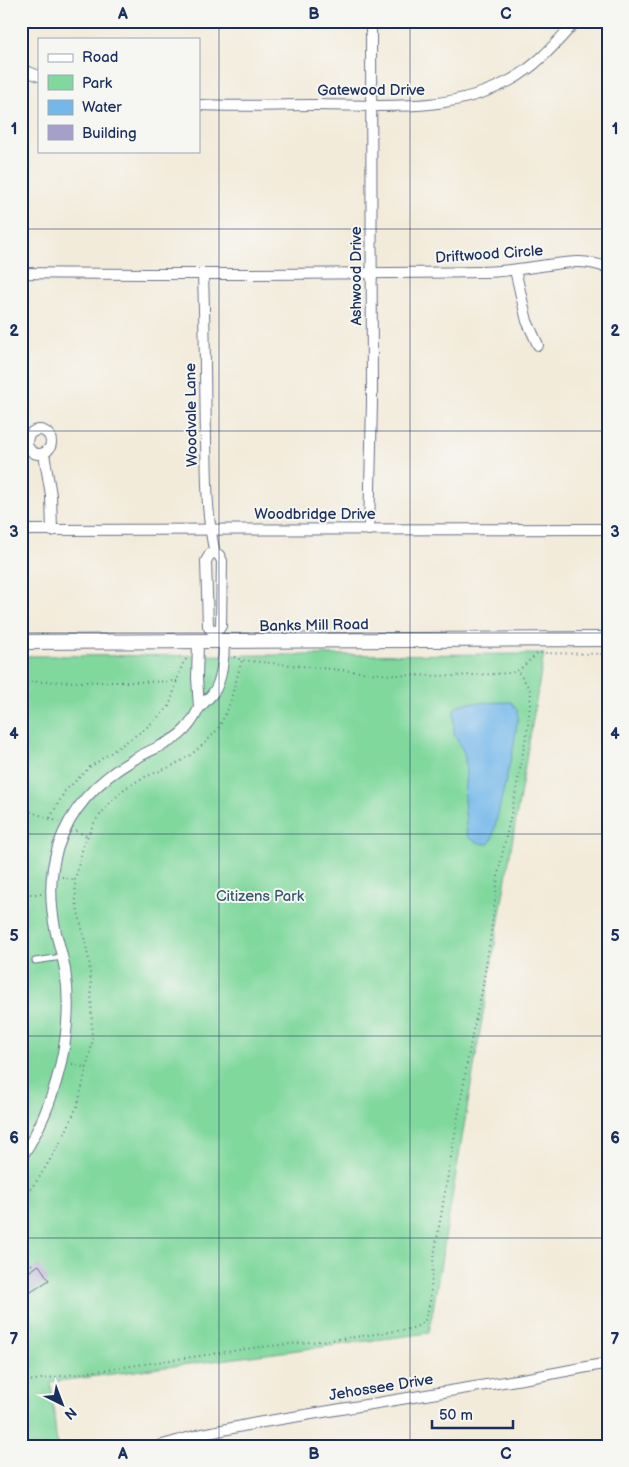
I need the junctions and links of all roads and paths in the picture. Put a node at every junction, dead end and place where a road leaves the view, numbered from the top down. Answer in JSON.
{"nodes":[{"id":1,"x":371,"y":21,"type":"edge"},
{"id":2,"x":576,"y":21,"type":"edge"},
{"id":3,"x":21,"y":69,"type":"edge"},
{"id":4,"x":38,"y":76,"type":"edge"},
{"id":5,"x":200,"y":105,"type":"edge"},
{"id":6,"x":372,"y":106,"type":"junction"},
{"id":7,"x":608,"y":268,"type":"edge"},
{"id":8,"x":515,"y":270,"type":"junction"},
{"id":9,"x":21,"y":273,"type":"edge"},
{"id":10,"x":371,"y":274,"type":"junction"},
{"id":11,"x":203,"y":275,"type":"junction"},
{"id":12,"x":538,"y":344,"type":"dead end"},
{"id":13,"x":44,"y":454,"type":"dead end"},
{"id":14,"x":209,"y":529,"type":"junction"},
{"id":15,"x":608,"y":529,"type":"edge"},
{"id":16,"x":21,"y":530,"type":"edge"},
{"id":17,"x":369,"y":530,"type":"junction"},
{"id":18,"x":52,"y":531,"type":"junction"},
{"id":19,"x":215,"y":553,"type":"junction"},
{"id":20,"x":608,"y":639,"type":"edge"},
{"id":21,"x":21,"y":642,"type":"edge"},
{"id":22,"x":219,"y":642,"type":"junction"},
{"id":23,"x":198,"y":648,"type":"junction"},
{"id":24,"x":608,"y":654,"type":"edge"},
{"id":25,"x":242,"y":660,"type":"junction"},
{"id":26,"x":517,"y":671,"type":"junction"},
{"id":27,"x":178,"y":681,"type":"junction"},
{"id":28,"x":21,"y":682,"type":"edge"},
{"id":29,"x":199,"y":708,"type":"junction"},
{"id":30,"x":50,"y":818,"type":"junction"},
{"id":31,"x":21,"y":819,"type":"edge"},
{"id":32,"x":66,"y":826,"type":"junction"},
{"id":33,"x":87,"y":836,"type":"junction"},
{"id":34,"x":52,"y":894,"type":"junction"},
{"id":35,"x":21,"y":898,"type":"edge"},
{"id":36,"x":63,"y":956,"type":"junction"},
{"id":37,"x":35,"y":961,"type":"dead end"},
{"id":38,"x":21,"y":991,"type":"edge"},
{"id":39,"x":21,"y":999,"type":"edge"},
{"id":40,"x":61,"y":1060,"type":"junction"},
{"id":41,"x":87,"y":1068,"type":"junction"},
{"id":42,"x":23,"y":1153,"type":"edge"},
{"id":43,"x":21,"y":1201,"type":"edge"},
{"id":44,"x":21,"y":1253,"type":"edge"},
{"id":45,"x":32,"y":1265,"type":"dead end"},
{"id":46,"x":608,"y":1363,"type":"edge"},
{"id":47,"x":21,"y":1382,"type":"edge"},
{"id":48,"x":159,"y":1446,"type":"edge"}],
"edges":[{"from":1,"to":6,"type":"street","name":"Ashwood Drive"},
{"from":2,"to":6,"type":"street","name":"Gatewood Drive"},
{"from":3,"to":4,"type":"street"},
{"from":5,"to":6,"type":"street","name":"Gatewood Drive"},
{"from":6,"to":10,"type":"street","name":"Ashwood Drive"},
{"from":7,"to":8,"type":"street","name":"Driftwood Circle"},
{"from":8,"to":10,"type":"street","name":"Driftwood Circle"},
{"from":8,"to":12,"type":"street"},
{"from":9,"to":11,"type":"street"},
{"from":10,"to":11,"type":"street"},
{"from":10,"to":17,"type":"street","name":"Ashwood Drive"},
{"from":11,"to":14,"type":"street","name":"Woodvale Lane"},
{"from":13,"to":18,"type":"street"},
{"from":14,"to":17,"type":"street","name":"Woodbridge Drive"},
{"from":14,"to":18,"type":"street","name":"Woodbridge Drive"},
{"from":14,"to":19,"type":"street","name":"Woodvale Lane"},
{"from":15,"to":17,"type":"street","name":"Woodbridge Drive"},
{"from":16,"to":18,"type":"street","name":"Woodbridge Drive"},
{"from":19,"to":22,"type":"street","name":"Woodvale Lane"},
{"from":19,"to":22,"type":"street"},
{"from":20,"to":22,"type":"street","name":"Banks Mill Road"},
{"from":21,"to":23,"type":"street","name":"Banks Mill Road"},
{"from":22,"to":23,"type":"street","name":"Banks Mill Road"},
{"from":22,"to":25,"type":"path"},
{"from":22,"to":29,"type":"street"},
{"from":23,"to":27,"type":"path"},
{"from":23,"to":29,"type":"street"},
{"from":24,"to":26,"type":"path"},
{"from":25,"to":26,"type":"path"},
{"from":25,"to":33,"type":"path"},
{"from":26,"to":47,"type":"path"},
{"from":27,"to":28,"type":"path"},
{"from":27,"to":30,"type":"path"},
{"from":29,"to":32,"type":"street"},
{"from":30,"to":31,"type":"path"},
{"from":30,"to":32,"type":"path"},
{"from":32,"to":33,"type":"path"},
{"from":32,"to":34,"type":"street"},
{"from":33,"to":41,"type":"path"},
{"from":34,"to":35,"type":"path"},
{"from":34,"to":36,"type":"street"},
{"from":36,"to":37,"type":"lane"},
{"from":36,"to":40,"type":"street"},
{"from":38,"to":39,"type":"path"},
{"from":40,"to":41,"type":"path"},
{"from":40,"to":42,"type":"street"},
{"from":41,"to":43,"type":"path"},
{"from":44,"to":45,"type":"path"},
{"from":46,"to":48,"type":"street","name":"Jehossee Drive"}]}
